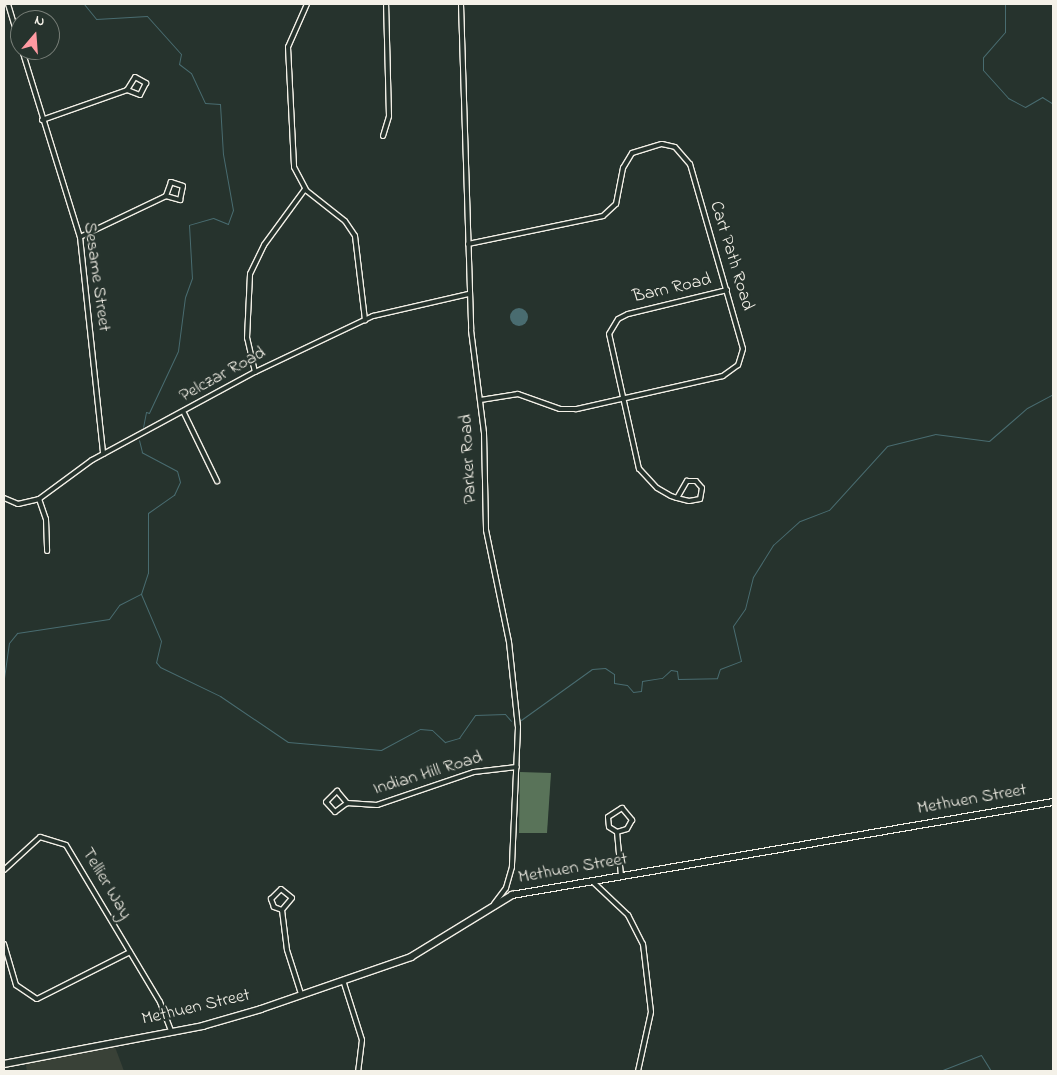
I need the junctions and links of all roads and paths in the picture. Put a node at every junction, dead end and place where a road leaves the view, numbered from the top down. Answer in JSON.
{"nodes":[{"id":1,"x":307,"y":4,"type":"edge"},
{"id":2,"x":386,"y":4,"type":"edge"},
{"id":3,"x":461,"y":4,"type":"edge"},
{"id":4,"x":25,"y":60,"type":"edge"},
{"id":5,"x":128,"y":90,"type":"junction"},
{"id":6,"x":42,"y":120,"type":"junction"},
{"id":7,"x":383,"y":136,"type":"dead end"},
{"id":8,"x":305,"y":189,"type":"junction"},
{"id":9,"x":166,"y":196,"type":"junction"},
{"id":10,"x":80,"y":237,"type":"junction"},
{"id":11,"x":468,"y":244,"type":"junction"},
{"id":12,"x":727,"y":290,"type":"junction"},
{"id":13,"x":468,"y":294,"type":"junction"},
{"id":14,"x":365,"y":320,"type":"junction"},
{"id":15,"x":256,"y":372,"type":"junction"},
{"id":16,"x":622,"y":398,"type":"junction"},
{"id":17,"x":480,"y":400,"type":"junction"},
{"id":18,"x":184,"y":412,"type":"junction"},
{"id":19,"x":103,"y":454,"type":"junction"},
{"id":20,"x":217,"y":481,"type":"dead end"},
{"id":21,"x":4,"y":498,"type":"edge"},
{"id":22,"x":39,"y":498,"type":"junction"},
{"id":23,"x":677,"y":498,"type":"junction"},
{"id":24,"x":47,"y":551,"type":"dead end"},
{"id":25,"x":517,"y":766,"type":"junction"},
{"id":26,"x":1053,"y":802,"type":"edge"},
{"id":27,"x":347,"y":803,"type":"junction"},
{"id":28,"x":617,"y":832,"type":"junction"},
{"id":29,"x":4,"y":870,"type":"edge"},
{"id":30,"x":621,"y":876,"type":"junction"},
{"id":31,"x":592,"y":881,"type":"junction"},
{"id":32,"x":492,"y":905,"type":"junction"},
{"id":33,"x":282,"y":910,"type":"junction"},
{"id":34,"x":4,"y":944,"type":"edge"},
{"id":35,"x":130,"y":952,"type":"junction"},
{"id":36,"x":343,"y":980,"type":"junction"},
{"id":37,"x":301,"y":994,"type":"junction"},
{"id":38,"x":172,"y":1031,"type":"junction"},
{"id":39,"x":4,"y":1064,"type":"edge"},
{"id":40,"x":358,"y":1071,"type":"edge"},
{"id":41,"x":638,"y":1071,"type":"edge"}],
"edges":[{"from":1,"to":8,"type":"street"},
{"from":2,"to":7,"type":"street"},
{"from":3,"to":11,"type":"street","name":"Parker Road"},
{"from":4,"to":6,"type":"street","name":"Sesame Street"},
{"from":5,"to":5,"type":"street"},
{"from":5,"to":6,"type":"street"},
{"from":6,"to":10,"type":"street","name":"Sesame Street"},
{"from":8,"to":14,"type":"street"},
{"from":8,"to":15,"type":"street"},
{"from":9,"to":9,"type":"street"},
{"from":9,"to":10,"type":"street"},
{"from":10,"to":19,"type":"street","name":"Sesame Street"},
{"from":11,"to":12,"type":"street","name":"Cart Path Road"},
{"from":11,"to":13,"type":"street","name":"Parker Road"},
{"from":12,"to":16,"type":"street","name":"Barn Road"},
{"from":12,"to":16,"type":"street","name":"Cart Path Road"},
{"from":13,"to":14,"type":"street","name":"Pelczar Road"},
{"from":13,"to":17,"type":"street","name":"Parker Road"},
{"from":14,"to":15,"type":"street","name":"Pelczar Road"},
{"from":15,"to":18,"type":"street","name":"Pelczar Road"},
{"from":16,"to":17,"type":"street","name":"Cart Path Road"},
{"from":16,"to":23,"type":"street"},
{"from":17,"to":25,"type":"street","name":"Parker Road"},
{"from":18,"to":19,"type":"street","name":"Pelczar Road"},
{"from":18,"to":20,"type":"street"},
{"from":19,"to":22,"type":"street","name":"Pelczar Road"},
{"from":21,"to":22,"type":"street","name":"Pelczar Road"},
{"from":22,"to":24,"type":"street"},
{"from":23,"to":23,"type":"street"},
{"from":25,"to":27,"type":"street","name":"Indian Hill Road"},
{"from":25,"to":32,"type":"street","name":"Parker Road"},
{"from":26,"to":30,"type":"street","name":"Methuen Street"},
{"from":27,"to":27,"type":"street","name":"Indian Hill Road"},
{"from":28,"to":28,"type":"street"},
{"from":28,"to":30,"type":"street"},
{"from":29,"to":35,"type":"street","name":"Tellier Way"},
{"from":30,"to":31,"type":"street","name":"Methuen Street"},
{"from":31,"to":32,"type":"street","name":"Methuen Street"},
{"from":31,"to":41,"type":"street"},
{"from":32,"to":36,"type":"street","name":"Methuen Street"},
{"from":33,"to":33,"type":"street"},
{"from":33,"to":37,"type":"street"},
{"from":34,"to":35,"type":"street"},
{"from":35,"to":38,"type":"street","name":"Tellier Way"},
{"from":36,"to":37,"type":"street","name":"Methuen Street"},
{"from":36,"to":40,"type":"street"},
{"from":37,"to":38,"type":"street","name":"Methuen Street"},
{"from":38,"to":39,"type":"street","name":"Methuen Street"}]}
